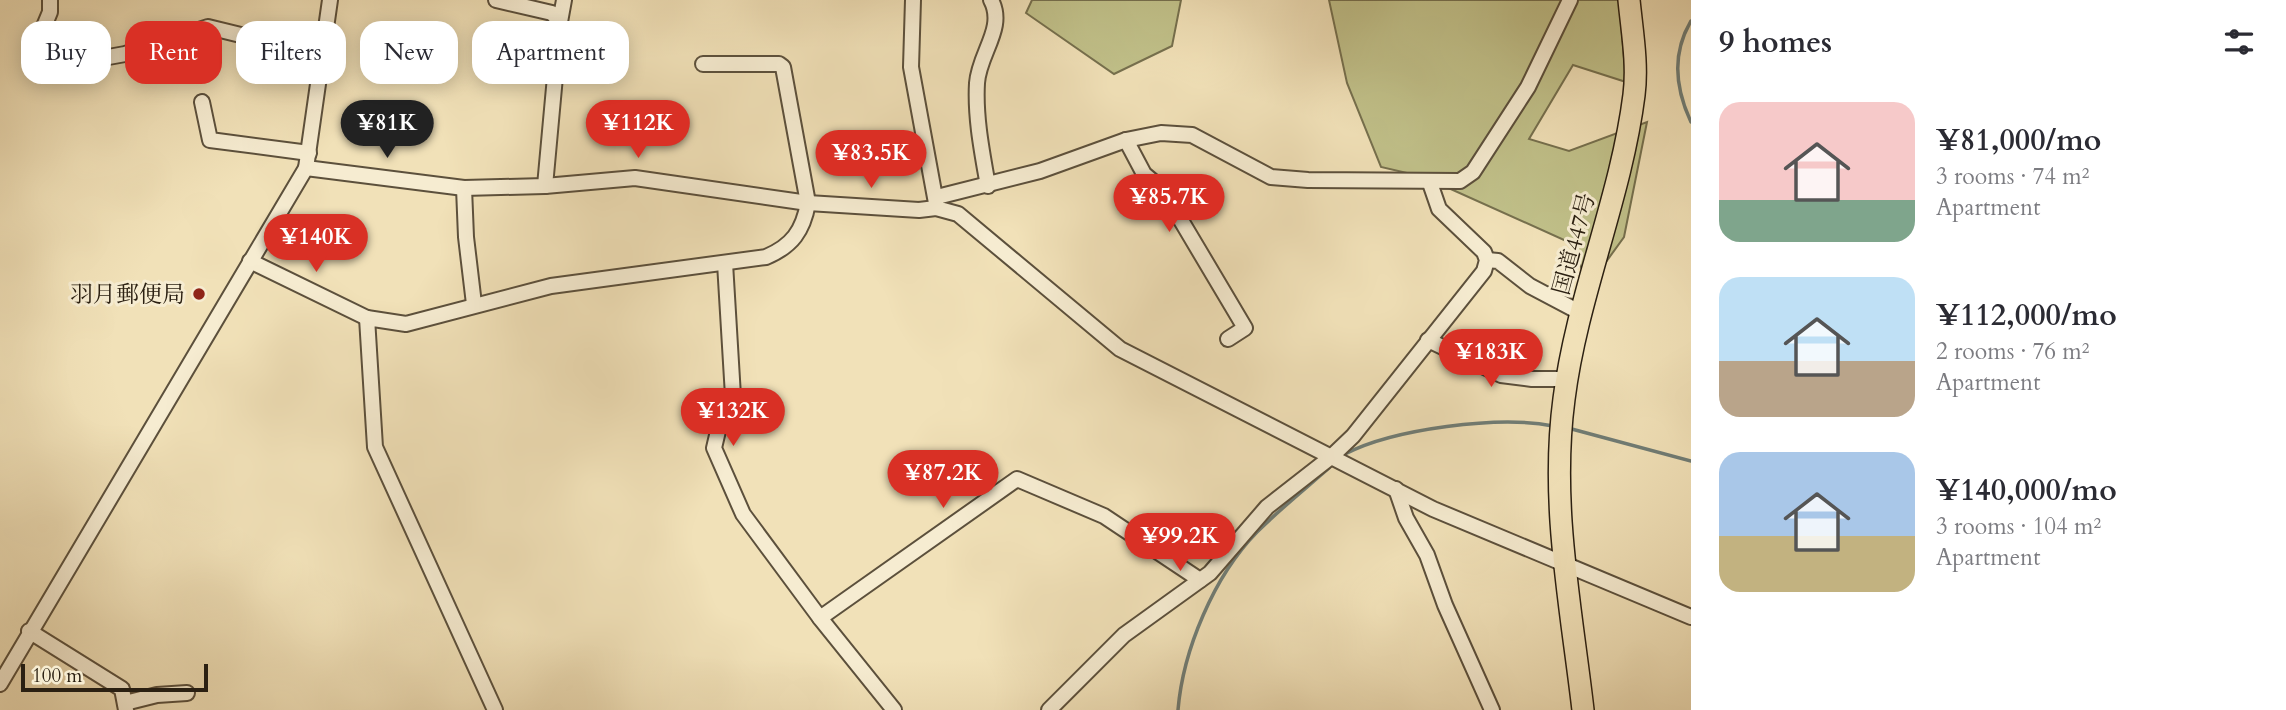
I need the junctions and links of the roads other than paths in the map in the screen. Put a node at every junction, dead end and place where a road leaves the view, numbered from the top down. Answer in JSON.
{"nodes":[{"id":1,"x":50,"y":0,"type":"edge"},
{"id":2,"x":330,"y":0,"type":"edge"},
{"id":3,"x":496,"y":0,"type":"edge"},
{"id":4,"x":564,"y":0,"type":"edge"},
{"id":5,"x":913,"y":0,"type":"edge"},
{"id":6,"x":991,"y":0,"type":"edge"},
{"id":7,"x":1570,"y":0,"type":"edge"},
{"id":8,"x":1629,"y":0,"type":"edge"},
{"id":9,"x":328,"y":21,"type":"edge"},
{"id":10,"x":559,"y":21,"type":"edge"},
{"id":11,"x":560,"y":21,"type":"edge"},
{"id":12,"x":236,"y":34,"type":"edge"},
{"id":13,"x":704,"y":65,"type":"dead end"},
{"id":14,"x":320,"y":84,"type":"edge"},
{"id":15,"x":554,"y":84,"type":"edge"},
{"id":16,"x":202,"y":102,"type":"dead end"},
{"id":17,"x":1126,"y":140,"type":"junction"},
{"id":18,"x":309,"y":153,"type":"junction"},
{"id":19,"x":306,"y":168,"type":"junction"},
{"id":20,"x":1430,"y":183,"type":"junction"},
{"id":21,"x":545,"y":186,"type":"junction"},
{"id":22,"x":988,"y":186,"type":"junction"},
{"id":23,"x":464,"y":188,"type":"junction"},
{"id":24,"x":937,"y":202,"type":"junction"},
{"id":25,"x":808,"y":203,"type":"junction"},
{"id":26,"x":1488,"y":260,"type":"junction"},
{"id":27,"x":250,"y":261,"type":"junction"},
{"id":28,"x":725,"y":263,"type":"junction"},
{"id":29,"x":474,"y":304,"type":"junction"},
{"id":30,"x":1583,"y":314,"type":"junction"},
{"id":31,"x":367,"y":318,"type":"junction"},
{"id":32,"x":1228,"y":339,"type":"dead end"},
{"id":33,"x":1428,"y":340,"type":"junction"},
{"id":34,"x":1568,"y":379,"type":"junction"},
{"id":35,"x":1331,"y":457,"type":"junction"},
{"id":36,"x":1396,"y":489,"type":"junction"},
{"id":37,"x":1562,"y":564,"type":"junction"},
{"id":38,"x":1200,"y":580,"type":"junction"},
{"id":39,"x":1691,"y":617,"type":"edge"},
{"id":40,"x":820,"y":618,"type":"junction"},
{"id":41,"x":29,"y":631,"type":"junction"},
{"id":42,"x":2,"y":674,"type":"edge"},
{"id":43,"x":187,"y":693,"type":"dead end"},
{"id":44,"x":125,"y":706,"type":"edge"},
{"id":45,"x":1057,"y":706,"type":"edge"},
{"id":46,"x":495,"y":710,"type":"edge"},
{"id":47,"x":894,"y":710,"type":"edge"},
{"id":48,"x":1492,"y":710,"type":"edge"},
{"id":49,"x":1583,"y":710,"type":"edge"}],
"edges":[{"from":1,"to":12,"type":"street"},
{"from":2,"to":9,"type":"street"},
{"from":3,"to":10,"type":"street"},
{"from":4,"to":11,"type":"street"},
{"from":5,"to":24,"type":"street"},
{"from":6,"to":22,"type":"street"},
{"from":7,"to":20,"type":"street"},
{"from":8,"to":30,"type":"highway","name":"国道447号"},
{"from":13,"to":25,"type":"street"},
{"from":14,"to":18,"type":"street"},
{"from":15,"to":21,"type":"street"},
{"from":16,"to":18,"type":"street"},
{"from":17,"to":20,"type":"street"},
{"from":17,"to":22,"type":"street"},
{"from":17,"to":32,"type":"street"},
{"from":18,"to":19,"type":"street"},
{"from":19,"to":23,"type":"street"},
{"from":19,"to":27,"type":"street"},
{"from":20,"to":26,"type":"street"},
{"from":21,"to":23,"type":"street"},
{"from":21,"to":25,"type":"street"},
{"from":22,"to":24,"type":"street"},
{"from":23,"to":29,"type":"street"},
{"from":24,"to":25,"type":"street"},
{"from":24,"to":35,"type":"street"},
{"from":25,"to":28,"type":"street"},
{"from":26,"to":30,"type":"street"},
{"from":26,"to":33,"type":"street"},
{"from":27,"to":31,"type":"street"},
{"from":27,"to":41,"type":"street"},
{"from":28,"to":29,"type":"street"},
{"from":28,"to":40,"type":"street"},
{"from":29,"to":31,"type":"street"},
{"from":30,"to":34,"type":"highway","name":"国道447号"},
{"from":31,"to":46,"type":"street"},
{"from":33,"to":34,"type":"street"},
{"from":33,"to":35,"type":"street"},
{"from":34,"to":37,"type":"highway","name":"国道447号"},
{"from":35,"to":36,"type":"street"},
{"from":35,"to":38,"type":"street"},
{"from":36,"to":37,"type":"street"},
{"from":36,"to":48,"type":"street"},
{"from":37,"to":39,"type":"street"},
{"from":37,"to":49,"type":"highway","name":"国道447号"},
{"from":38,"to":40,"type":"street"},
{"from":38,"to":45,"type":"street"},
{"from":40,"to":47,"type":"street"},
{"from":41,"to":42,"type":"street"},
{"from":41,"to":44,"type":"street"},
{"from":43,"to":44,"type":"street"}]}
